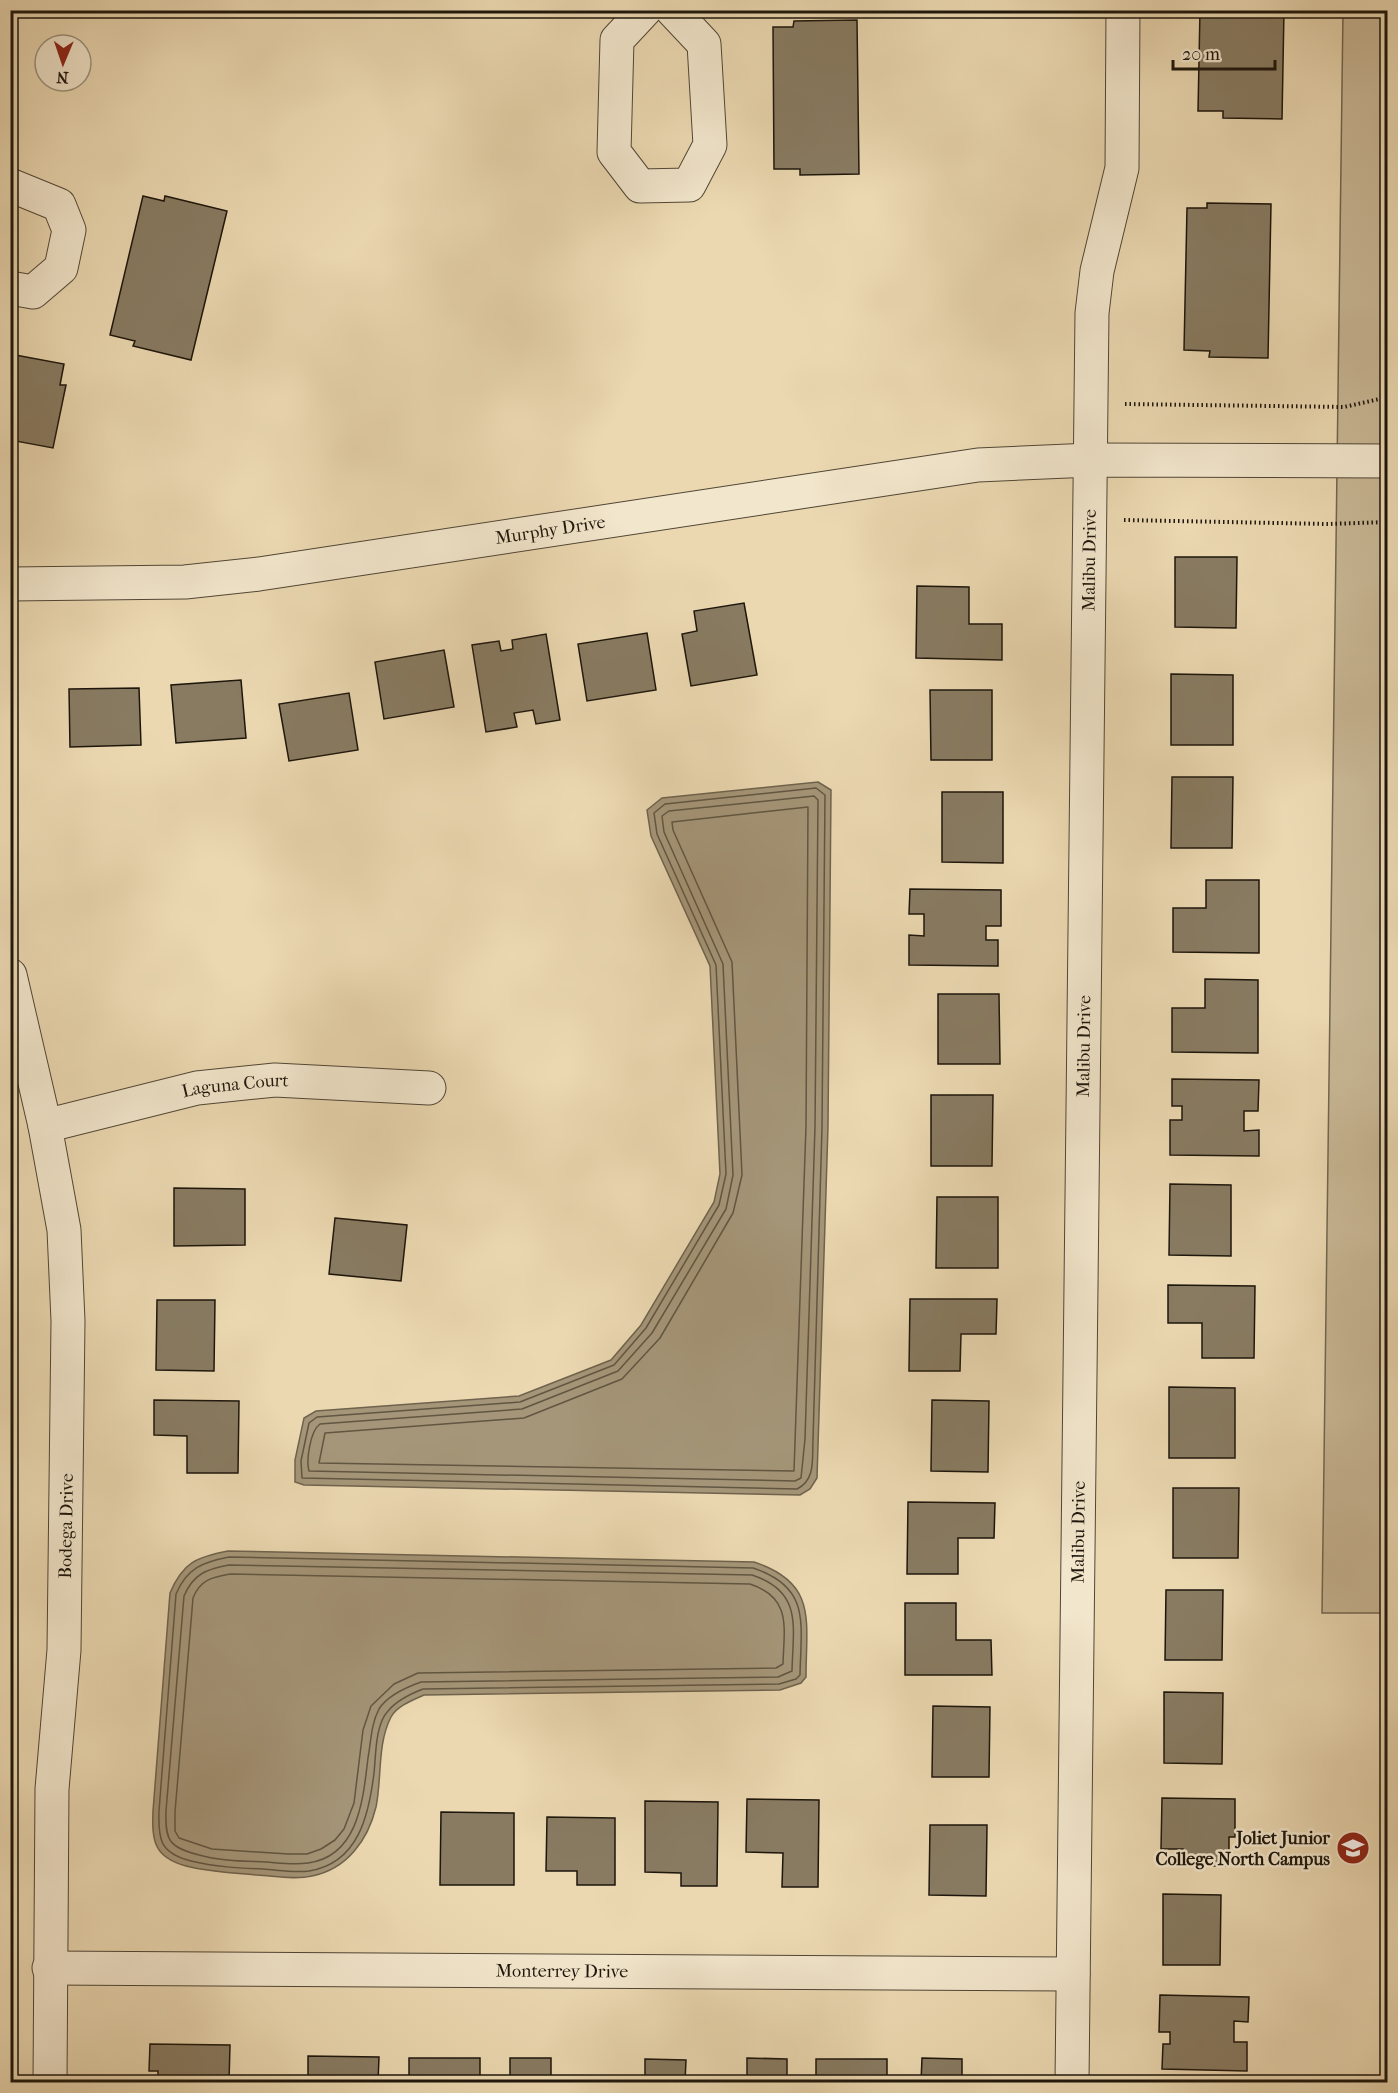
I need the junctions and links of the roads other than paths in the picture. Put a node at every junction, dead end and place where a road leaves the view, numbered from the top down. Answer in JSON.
{"nodes":[{"id":1,"x":645,"y":10,"type":"edge"},
{"id":2,"x":672,"y":10,"type":"edge"},
{"id":3,"x":1123,"y":10,"type":"edge"},
{"id":4,"x":10,"y":185,"type":"edge"},
{"id":5,"x":10,"y":288,"type":"edge"},
{"id":6,"x":1091,"y":460,"type":"junction"},
{"id":7,"x":1388,"y":461,"type":"edge"},
{"id":8,"x":10,"y":584,"type":"edge"},
{"id":9,"x":10,"y":975,"type":"edge"},
{"id":10,"x":429,"y":1088,"type":"dead end"},
{"id":11,"x":45,"y":1126,"type":"junction"},
{"id":12,"x":49,"y":1968,"type":"junction"},
{"id":13,"x":1073,"y":1974,"type":"junction"},
{"id":14,"x":50,"y":2082,"type":"edge"},
{"id":15,"x":1072,"y":2082,"type":"edge"}],
"edges":[{"from":1,"to":2,"type":"street"},
{"from":3,"to":6,"type":"street","name":"Malibu Drive"},
{"from":4,"to":5,"type":"street"},
{"from":6,"to":7,"type":"street","name":"Murphy Drive"},
{"from":6,"to":8,"type":"street","name":"Murphy Drive"},
{"from":6,"to":13,"type":"street","name":"Malibu Drive"},
{"from":9,"to":11,"type":"street","name":"Bodega Drive"},
{"from":10,"to":11,"type":"street","name":"Laguna Court"},
{"from":11,"to":12,"type":"street","name":"Bodega Drive"},
{"from":12,"to":13,"type":"street","name":"Monterrey Drive"},
{"from":12,"to":14,"type":"street","name":"Bodega Drive"},
{"from":13,"to":15,"type":"street","name":"Malibu Drive"}]}
